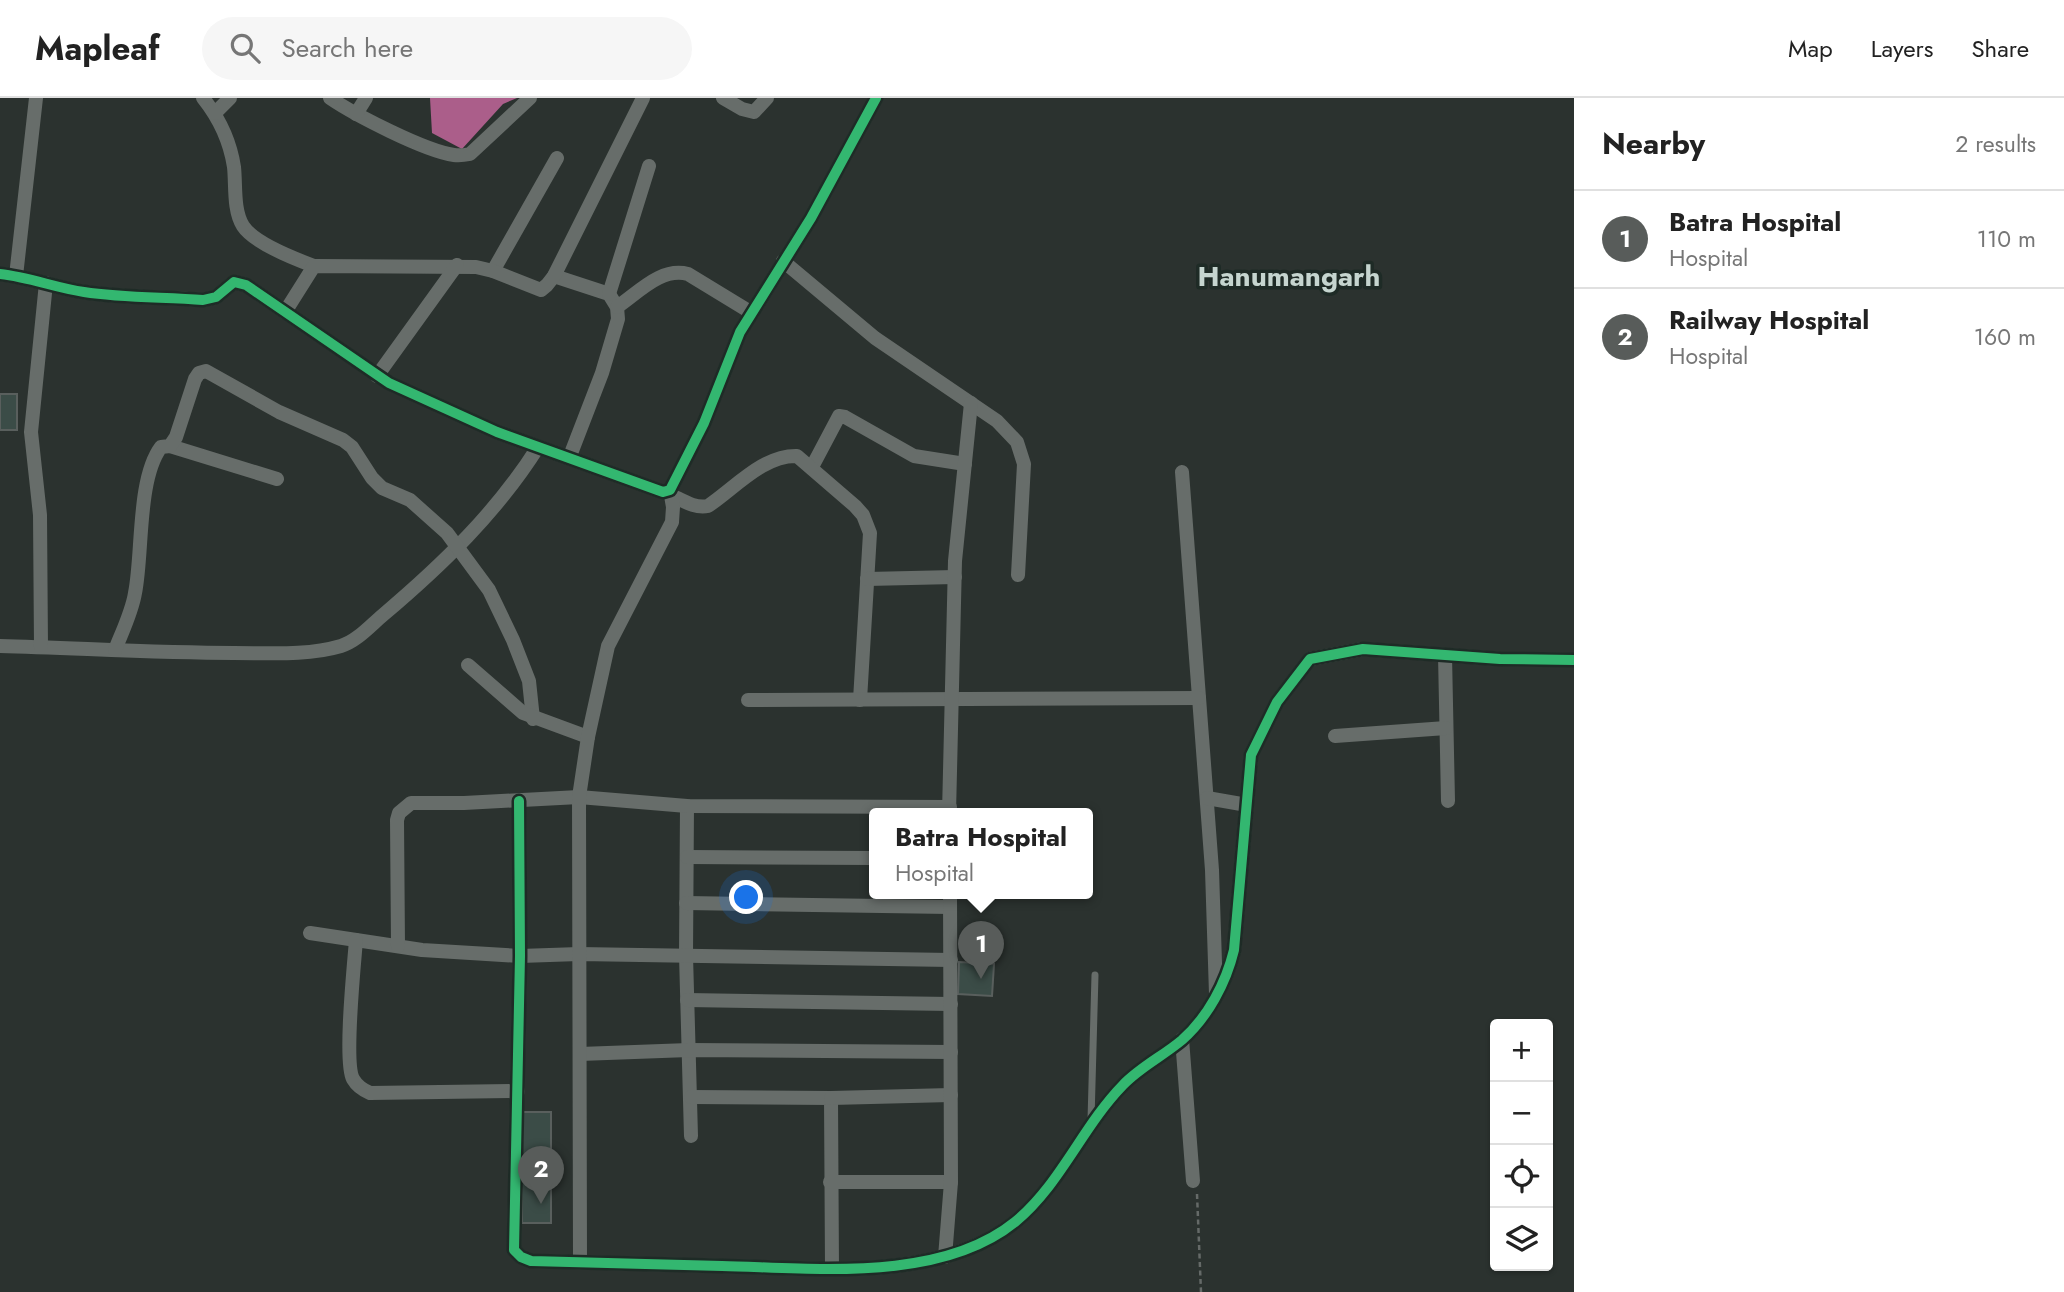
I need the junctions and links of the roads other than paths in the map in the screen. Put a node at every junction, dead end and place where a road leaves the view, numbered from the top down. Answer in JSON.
{"nodes":[{"id":1,"x":36,"y":98,"type":"edge"},
{"id":2,"x":203,"y":98,"type":"edge"},
{"id":3,"x":230,"y":98,"type":"edge"},
{"id":4,"x":330,"y":98,"type":"edge"},
{"id":5,"x":366,"y":98,"type":"edge"},
{"id":6,"x":530,"y":98,"type":"edge"},
{"id":7,"x":643,"y":98,"type":"edge"},
{"id":8,"x":723,"y":98,"type":"edge"},
{"id":9,"x":767,"y":98,"type":"edge"},
{"id":10,"x":876,"y":98,"type":"edge"},
{"id":11,"x":215,"y":113,"type":"junction"},
{"id":12,"x":356,"y":114,"type":"junction"},
{"id":13,"x":558,"y":158,"type":"dead end"},
{"id":14,"x":649,"y":166,"type":"dead end"},
{"id":15,"x":783,"y":261,"type":"junction"},
{"id":16,"x":457,"y":265,"type":"junction"},
{"id":17,"x":314,"y":266,"type":"junction"},
{"id":18,"x":493,"y":271,"type":"junction"},
{"id":19,"x":0,"y":274,"type":"edge"},
{"id":20,"x":16,"y":276,"type":"junction"},
{"id":21,"x":554,"y":276,"type":"junction"},
{"id":22,"x":46,"y":283,"type":"junction"},
{"id":23,"x":608,"y":294,"type":"junction"},
{"id":24,"x":617,"y":307,"type":"junction"},
{"id":25,"x":285,"y":312,"type":"junction"},
{"id":26,"x":752,"y":313,"type":"junction"},
{"id":27,"x":377,"y":376,"type":"junction"},
{"id":28,"x":971,"y":403,"type":"junction"},
{"id":29,"x":170,"y":446,"type":"junction"},
{"id":30,"x":538,"y":447,"type":"junction"},
{"id":31,"x":570,"y":456,"type":"junction"},
{"id":32,"x":965,"y":464,"type":"junction"},
{"id":33,"x":813,"y":467,"type":"junction"},
{"id":34,"x":1182,"y":472,"type":"dead end"},
{"id":35,"x":277,"y":479,"type":"dead end"},
{"id":36,"x":670,"y":493,"type":"junction"},
{"id":37,"x":457,"y":545,"type":"junction"},
{"id":38,"x":1018,"y":575,"type":"dead end"},
{"id":39,"x":955,"y":577,"type":"junction"},
{"id":40,"x":867,"y":579,"type":"junction"},
{"id":41,"x":0,"y":646,"type":"edge"},
{"id":42,"x":41,"y":647,"type":"junction"},
{"id":43,"x":115,"y":650,"type":"junction"},
{"id":44,"x":1445,"y":655,"type":"junction"},
{"id":45,"x":1574,"y":660,"type":"edge"},
{"id":46,"x":468,"y":665,"type":"dead end"},
{"id":47,"x":1199,"y":698,"type":"junction"},
{"id":48,"x":953,"y":699,"type":"junction"},
{"id":49,"x":748,"y":700,"type":"dead end"},
{"id":50,"x":860,"y":700,"type":"junction"},
{"id":51,"x":533,"y":719,"type":"junction"},
{"id":52,"x":1447,"y":728,"type":"junction"},
{"id":53,"x":1335,"y":736,"type":"dead end"},
{"id":54,"x":588,"y":737,"type":"junction"},
{"id":55,"x":579,"y":797,"type":"junction"},
{"id":56,"x":1206,"y":798,"type":"junction"},
{"id":57,"x":519,"y":801,"type":"junction"},
{"id":58,"x":1448,"y":801,"type":"dead end"},
{"id":59,"x":1247,"y":805,"type":"junction"},
{"id":60,"x":687,"y":806,"type":"junction"},
{"id":61,"x":949,"y":808,"type":"edge"},
{"id":62,"x":869,"y":809,"type":"edge"},
{"id":63,"x":687,"y":857,"type":"junction"},
{"id":64,"x":869,"y":858,"type":"edge"},
{"id":65,"x":950,"y":900,"type":"edge"},
{"id":66,"x":686,"y":903,"type":"junction"},
{"id":67,"x":310,"y":933,"type":"dead end"},
{"id":68,"x":356,"y":940,"type":"junction"},
{"id":69,"x":398,"y":946,"type":"junction"},
{"id":70,"x":579,"y":954,"type":"junction"},
{"id":71,"x":686,"y":955,"type":"junction"},
{"id":72,"x":520,"y":956,"type":"junction"},
{"id":73,"x":951,"y":960,"type":"junction"},
{"id":74,"x":1095,"y":975,"type":"dead end"},
{"id":75,"x":1216,"y":997,"type":"junction"},
{"id":76,"x":687,"y":1000,"type":"junction"},
{"id":77,"x":951,"y":1004,"type":"junction"},
{"id":78,"x":1182,"y":1039,"type":"junction"},
{"id":79,"x":689,"y":1051,"type":"junction"},
{"id":80,"x":951,"y":1052,"type":"junction"},
{"id":81,"x":580,"y":1054,"type":"junction"},
{"id":82,"x":518,"y":1091,"type":"junction"},
{"id":83,"x":951,"y":1095,"type":"junction"},
{"id":84,"x":691,"y":1097,"type":"junction"},
{"id":85,"x":831,"y":1098,"type":"junction"},
{"id":86,"x":1091,"y":1128,"type":"junction"},
{"id":87,"x":691,"y":1136,"type":"dead end"},
{"id":88,"x":1194,"y":1181,"type":"road end"},
{"id":89,"x":830,"y":1182,"type":"junction"},
{"id":90,"x":951,"y":1182,"type":"junction"},
{"id":91,"x":945,"y":1257,"type":"junction"},
{"id":92,"x":580,"y":1262,"type":"junction"},
{"id":93,"x":832,"y":1269,"type":"junction"}],
"edges":[{"from":1,"to":20,"type":"street"},
{"from":2,"to":11,"type":"street"},
{"from":3,"to":11,"type":"street"},
{"from":4,"to":12,"type":"street"},
{"from":5,"to":12,"type":"street"},
{"from":6,"to":12,"type":"street"},
{"from":7,"to":21,"type":"street"},
{"from":8,"to":9,"type":"street"},
{"from":10,"to":15,"type":"street"},
{"from":11,"to":17,"type":"street"},
{"from":13,"to":18,"type":"street"},
{"from":14,"to":23,"type":"street"},
{"from":15,"to":26,"type":"street"},
{"from":15,"to":28,"type":"street"},
{"from":16,"to":17,"type":"street"},
{"from":16,"to":18,"type":"street"},
{"from":16,"to":27,"type":"street"},
{"from":17,"to":25,"type":"street"},
{"from":18,"to":21,"type":"street"},
{"from":19,"to":20,"type":"street"},
{"from":20,"to":22,"type":"street"},
{"from":21,"to":23,"type":"street"},
{"from":22,"to":25,"type":"street"},
{"from":22,"to":42,"type":"street"},
{"from":23,"to":24,"type":"street"},
{"from":24,"to":26,"type":"street"},
{"from":24,"to":31,"type":"street"},
{"from":25,"to":27,"type":"street"},
{"from":26,"to":36,"type":"street"},
{"from":27,"to":30,"type":"street"},
{"from":28,"to":32,"type":"street"},
{"from":28,"to":38,"type":"street"},
{"from":29,"to":35,"type":"street"},
{"from":29,"to":37,"type":"street"},
{"from":29,"to":43,"type":"street"},
{"from":30,"to":31,"type":"street"},
{"from":30,"to":37,"type":"street"},
{"from":31,"to":36,"type":"street"},
{"from":32,"to":33,"type":"street"},
{"from":32,"to":39,"type":"street"},
{"from":33,"to":36,"type":"street"},
{"from":33,"to":40,"type":"street"},
{"from":34,"to":47,"type":"street"},
{"from":36,"to":54,"type":"street"},
{"from":37,"to":43,"type":"street"},
{"from":37,"to":51,"type":"street"},
{"from":39,"to":40,"type":"street"},
{"from":39,"to":48,"type":"street"},
{"from":40,"to":50,"type":"street"},
{"from":41,"to":42,"type":"street"},
{"from":42,"to":43,"type":"street"},
{"from":44,"to":45,"type":"street"},
{"from":44,"to":52,"type":"street"},
{"from":44,"to":59,"type":"street"},
{"from":46,"to":51,"type":"street"},
{"from":47,"to":48,"type":"street"},
{"from":47,"to":56,"type":"street"},
{"from":48,"to":50,"type":"street"},
{"from":48,"to":61,"type":"street"},
{"from":49,"to":50,"type":"street"},
{"from":51,"to":54,"type":"street"},
{"from":52,"to":53,"type":"street"},
{"from":52,"to":58,"type":"street"},
{"from":54,"to":55,"type":"street"},
{"from":55,"to":57,"type":"street"},
{"from":55,"to":60,"type":"street"},
{"from":55,"to":70,"type":"street"},
{"from":56,"to":59,"type":"street"},
{"from":56,"to":75,"type":"street"},
{"from":57,"to":69,"type":"street"},
{"from":57,"to":72,"type":"street"},
{"from":59,"to":75,"type":"street"},
{"from":60,"to":62,"type":"street"},
{"from":60,"to":63,"type":"street"},
{"from":63,"to":64,"type":"street"},
{"from":63,"to":66,"type":"street"},
{"from":65,"to":66,"type":"street"},
{"from":65,"to":73,"type":"street"},
{"from":66,"to":71,"type":"street"},
{"from":67,"to":68,"type":"street"},
{"from":68,"to":69,"type":"street"},
{"from":68,"to":82,"type":"street"},
{"from":69,"to":72,"type":"street"},
{"from":70,"to":71,"type":"street"},
{"from":70,"to":72,"type":"street"},
{"from":70,"to":81,"type":"street"},
{"from":71,"to":73,"type":"street"},
{"from":71,"to":76,"type":"street"},
{"from":72,"to":82,"type":"street"},
{"from":73,"to":77,"type":"street"},
{"from":74,"to":86,"type":"lane"},
{"from":75,"to":78,"type":"street"},
{"from":76,"to":77,"type":"street"},
{"from":76,"to":79,"type":"street"},
{"from":77,"to":80,"type":"street"},
{"from":78,"to":86,"type":"street"},
{"from":78,"to":88,"type":"street"},
{"from":79,"to":80,"type":"street"},
{"from":79,"to":81,"type":"street"},
{"from":79,"to":84,"type":"street"},
{"from":80,"to":83,"type":"street"},
{"from":81,"to":92,"type":"street"},
{"from":82,"to":92,"type":"street"},
{"from":83,"to":85,"type":"street"},
{"from":83,"to":90,"type":"street"},
{"from":84,"to":85,"type":"street"},
{"from":84,"to":87,"type":"street"},
{"from":85,"to":89,"type":"street"},
{"from":86,"to":91,"type":"street"},
{"from":89,"to":90,"type":"street"},
{"from":89,"to":93,"type":"street"},
{"from":90,"to":91,"type":"street"},
{"from":91,"to":93,"type":"street"},
{"from":92,"to":93,"type":"street"}]}
